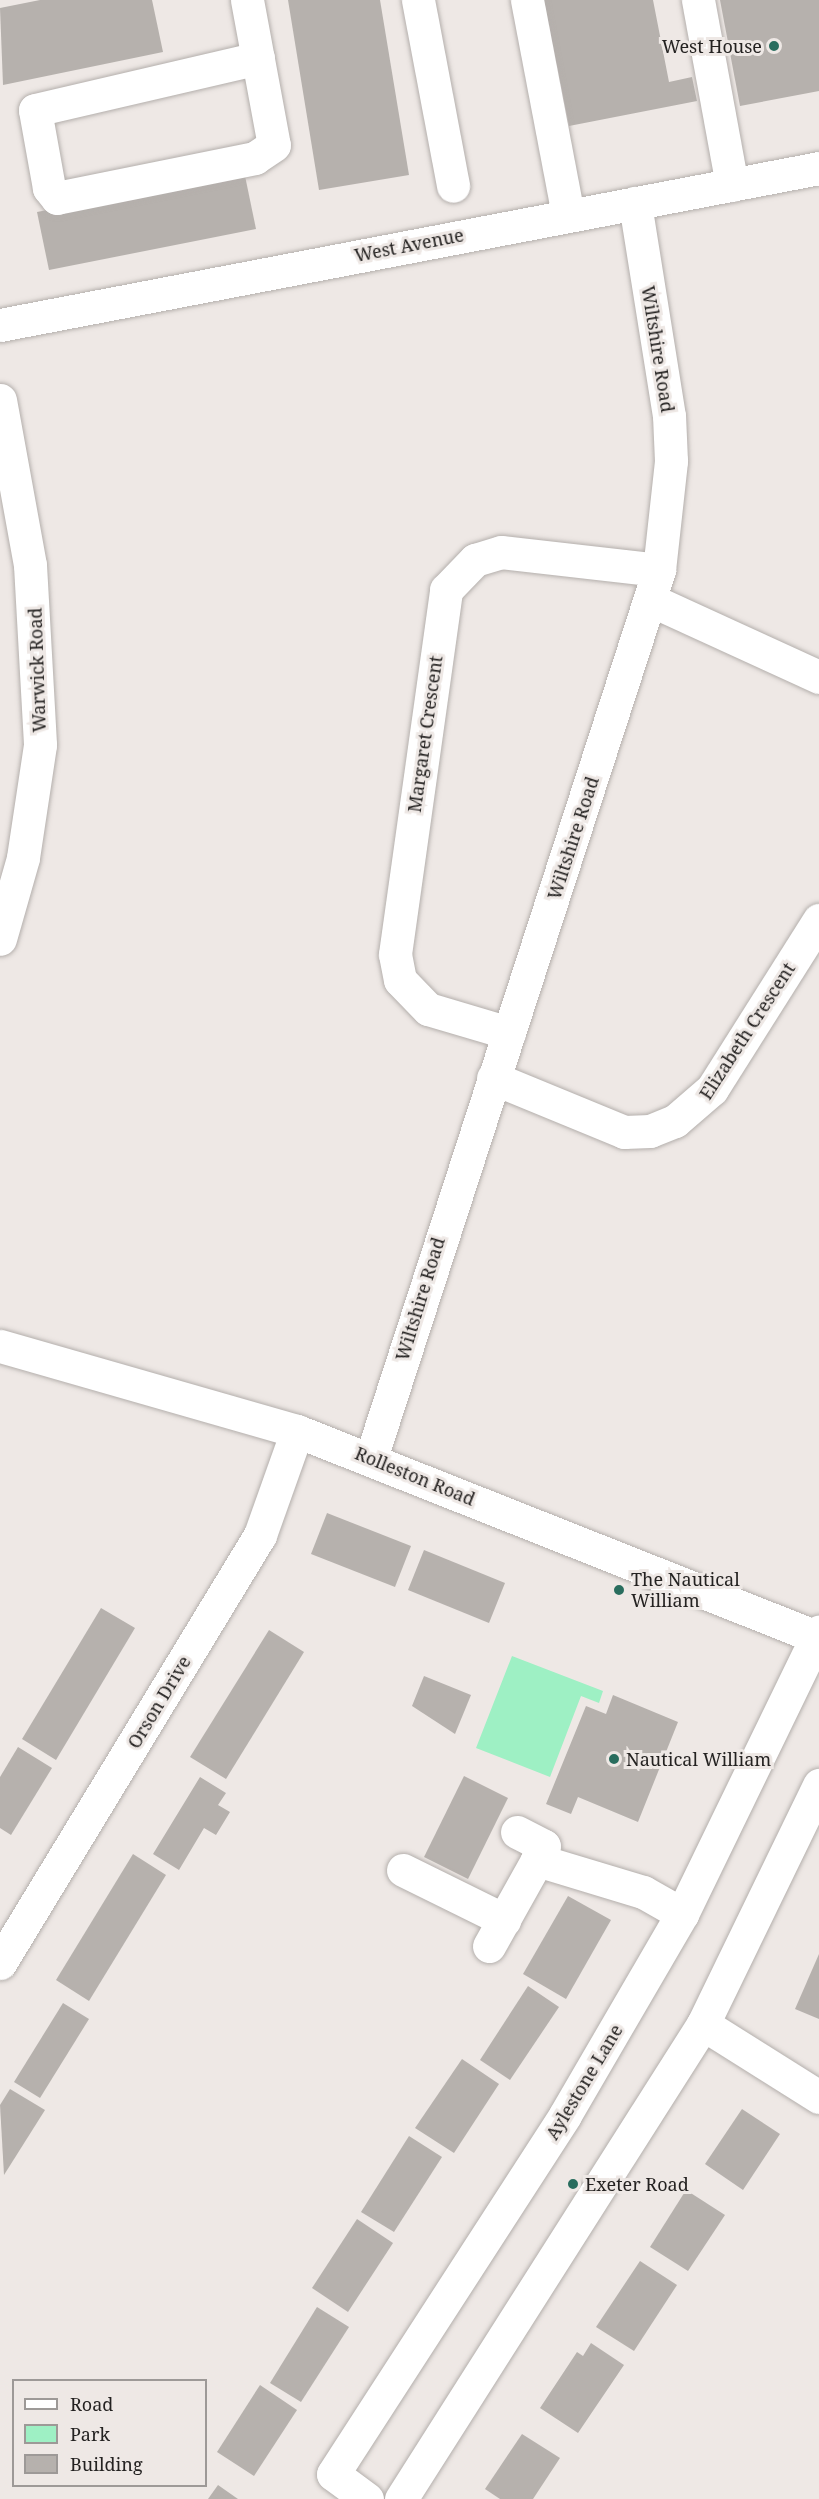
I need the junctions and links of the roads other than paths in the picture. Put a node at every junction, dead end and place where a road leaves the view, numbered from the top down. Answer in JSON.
{"nodes":[{"id":1,"x":247,"y":0,"type":"edge"},
{"id":2,"x":418,"y":0,"type":"edge"},
{"id":3,"x":527,"y":0,"type":"edge"},
{"id":4,"x":698,"y":0,"type":"edge"},
{"id":5,"x":258,"y":58,"type":"junction"},
{"id":6,"x":819,"y":168,"type":"edge"},
{"id":7,"x":732,"y":185,"type":"junction"},
{"id":8,"x":453,"y":186,"type":"dead end"},
{"id":9,"x":635,"y":203,"type":"junction"},
{"id":10,"x":568,"y":215,"type":"junction"},
{"id":11,"x":0,"y":325,"type":"edge"},
{"id":12,"x":0,"y":400,"type":"edge"},
{"id":13,"x":655,"y":585,"type":"junction"},
{"id":14,"x":819,"y":677,"type":"edge"},
{"id":15,"x":11,"y":855,"type":"edge"},
{"id":16,"x":819,"y":920,"type":"edge"},
{"id":17,"x":0,"y":939,"type":"edge"},
{"id":18,"x":509,"y":1033,"type":"junction"},
{"id":19,"x":493,"y":1078,"type":"junction"},
{"id":20,"x":0,"y":1346,"type":"edge"},
{"id":21,"x":297,"y":1431,"type":"junction"},
{"id":22,"x":371,"y":1458,"type":"junction"},
{"id":23,"x":818,"y":1636,"type":"edge"},
{"id":24,"x":819,"y":1785,"type":"edge"},
{"id":25,"x":517,"y":1832,"type":"dead end"},
{"id":26,"x":537,"y":1860,"type":"junction"},
{"id":27,"x":403,"y":1870,"type":"dead end"},
{"id":28,"x":682,"y":1914,"type":"junction"},
{"id":29,"x":0,"y":1963,"type":"edge"},
{"id":30,"x":704,"y":2024,"type":"junction"},
{"id":31,"x":819,"y":2097,"type":"edge"},
{"id":32,"x":368,"y":2499,"type":"edge"},
{"id":33,"x":401,"y":2499,"type":"edge"}],
"edges":[{"from":1,"to":5,"type":"street"},
{"from":2,"to":8,"type":"street"},
{"from":3,"to":10,"type":"street"},
{"from":4,"to":7,"type":"street"},
{"from":5,"to":5,"type":"street"},
{"from":6,"to":7,"type":"street","name":"West Avenue"},
{"from":7,"to":9,"type":"street","name":"West Avenue"},
{"from":9,"to":10,"type":"street","name":"West Avenue"},
{"from":9,"to":13,"type":"street","name":"Wiltshire Road"},
{"from":10,"to":11,"type":"street","name":"West Avenue"},
{"from":12,"to":15,"type":"street","name":"Warwick Road"},
{"from":13,"to":14,"type":"street"},
{"from":13,"to":18,"type":"street","name":"Wiltshire Road"},
{"from":13,"to":18,"type":"street","name":"Margaret Crescent"},
{"from":15,"to":17,"type":"street","name":"Warwick Road"},
{"from":16,"to":19,"type":"street","name":"Elizabeth Crescent"},
{"from":18,"to":19,"type":"street","name":"Wiltshire Road"},
{"from":19,"to":22,"type":"street","name":"Wiltshire Road"},
{"from":20,"to":21,"type":"street","name":"Rolleston Road"},
{"from":21,"to":22,"type":"street","name":"Rolleston Road"},
{"from":21,"to":29,"type":"street","name":"Orson Drive"},
{"from":22,"to":23,"type":"street","name":"Rolleston Road"},
{"from":23,"to":28,"type":"street","name":"Aylestone Lane"},
{"from":24,"to":30,"type":"street"},
{"from":25,"to":26,"type":"street"},
{"from":26,"to":27,"type":"street"},
{"from":26,"to":28,"type":"street"},
{"from":28,"to":32,"type":"street","name":"Aylestone Lane"},
{"from":30,"to":31,"type":"street"},
{"from":30,"to":33,"type":"street"}]}
